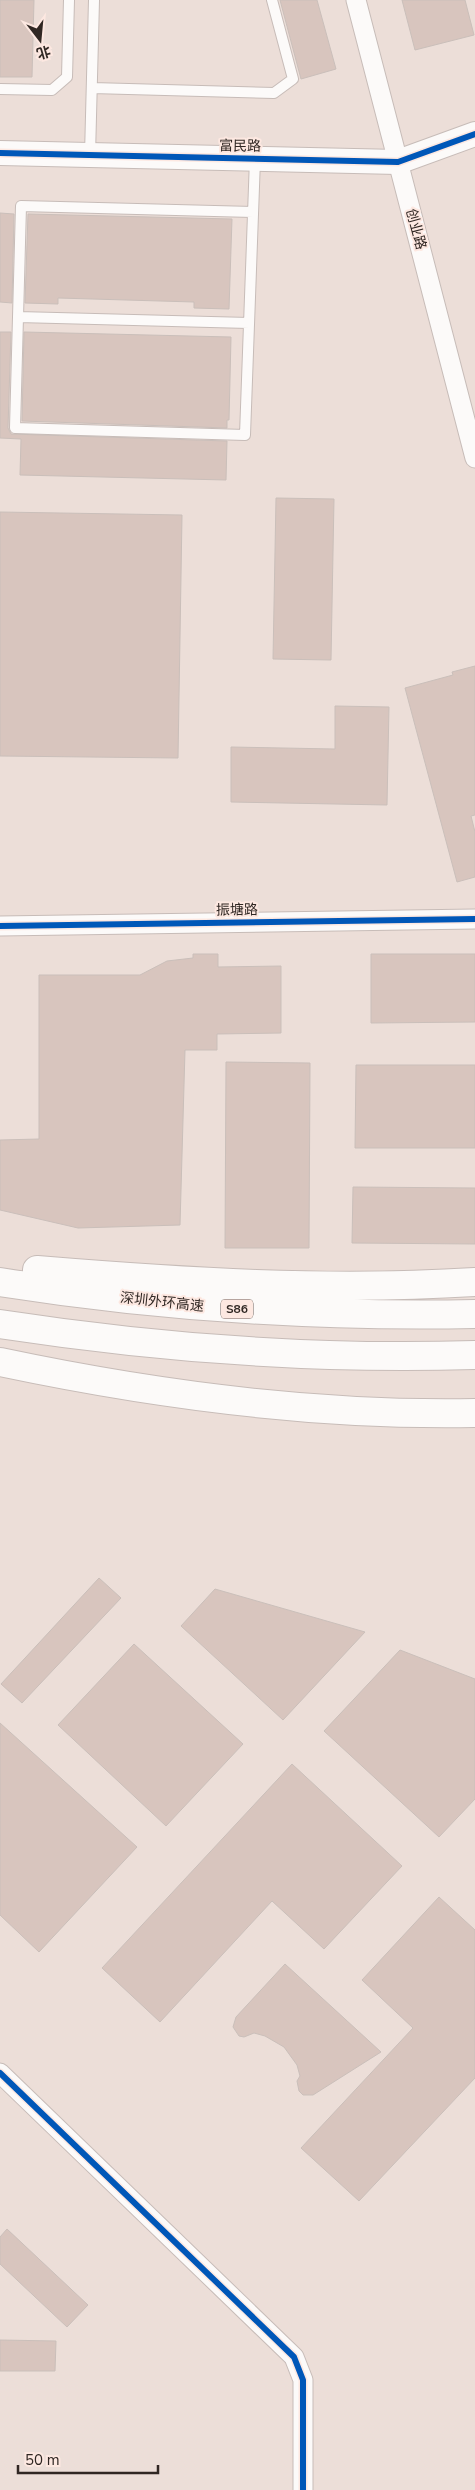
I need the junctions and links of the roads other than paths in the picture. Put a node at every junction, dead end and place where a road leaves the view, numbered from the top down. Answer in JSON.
{"nodes":[{"id":1,"x":69,"y":0,"type":"edge"},
{"id":2,"x":94,"y":0,"type":"edge"},
{"id":3,"x":272,"y":0,"type":"edge"},
{"id":4,"x":356,"y":0,"type":"edge"},
{"id":5,"x":92,"y":88,"type":"junction"},
{"id":6,"x":0,"y":89,"type":"edge"},
{"id":7,"x":475,"y":134,"type":"edge"},
{"id":8,"x":0,"y":153,"type":"edge"},
{"id":9,"x":90,"y":155,"type":"junction"},
{"id":10,"x":254,"y":159,"type":"junction"},
{"id":11,"x":398,"y":162,"type":"junction"},
{"id":12,"x":253,"y":212,"type":"junction"},
{"id":13,"x":18,"y":317,"type":"junction"},
{"id":14,"x":249,"y":323,"type":"junction"},
{"id":15,"x":475,"y":458,"type":"edge"},
{"id":16,"x":475,"y":919,"type":"edge"},
{"id":17,"x":0,"y":926,"type":"edge"},
{"id":18,"x":0,"y":1267,"type":"edge"},
{"id":19,"x":0,"y":1282,"type":"edge"},
{"id":20,"x":475,"y":1282,"type":"edge"},
{"id":21,"x":475,"y":1314,"type":"edge"},
{"id":22,"x":0,"y":1324,"type":"edge"},
{"id":23,"x":475,"y":1355,"type":"edge"},
{"id":24,"x":0,"y":1362,"type":"edge"},
{"id":25,"x":475,"y":1413,"type":"edge"},
{"id":26,"x":0,"y":2073,"type":"edge"},
{"id":27,"x":303,"y":2490,"type":"edge"}],
"edges":[{"from":1,"to":6,"type":"lane"},
{"from":2,"to":5,"type":"lane"},
{"from":3,"to":5,"type":"lane"},
{"from":4,"to":11,"type":"street","name":"创业路"},
{"from":5,"to":9,"type":"lane"},
{"from":7,"to":11,"type":"street","name":"富民路"},
{"from":8,"to":9,"type":"street","name":"富民路"},
{"from":9,"to":10,"type":"street","name":"富民路"},
{"from":10,"to":11,"type":"street","name":"富民路"},
{"from":10,"to":12,"type":"lane"},
{"from":11,"to":15,"type":"street","name":"创业路"},
{"from":12,"to":13,"type":"lane"},
{"from":12,"to":14,"type":"lane"},
{"from":13,"to":14,"type":"lane"},
{"from":13,"to":14,"type":"lane"},
{"from":16,"to":17,"type":"street","name":"振塘路"},
{"from":18,"to":20,"type":"highway"},
{"from":19,"to":21,"type":"highway","name":"深圳外环高速","number":"S86"},
{"from":22,"to":23,"type":"highway"},
{"from":24,"to":25,"type":"highway"},
{"from":26,"to":27,"type":"street"}]}
